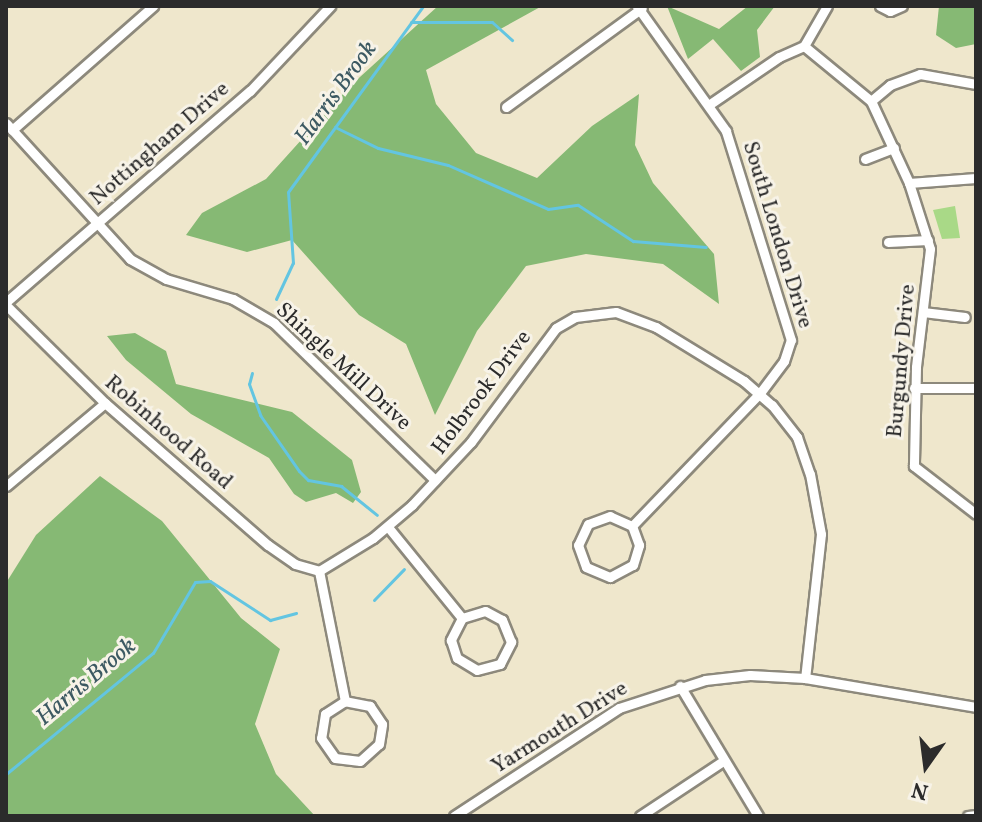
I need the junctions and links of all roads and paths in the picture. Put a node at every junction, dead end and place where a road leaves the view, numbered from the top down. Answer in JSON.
{"nodes":[{"id":1,"x":153,"y":6,"type":"edge"},
{"id":2,"x":330,"y":6,"type":"edge"},
{"id":3,"x":827,"y":6,"type":"edge"},
{"id":4,"x":880,"y":6,"type":"edge"},
{"id":5,"x":902,"y":6,"type":"edge"},
{"id":6,"x":641,"y":7,"type":"edge"},
{"id":7,"x":804,"y":46,"type":"junction"},
{"id":8,"x":976,"y":84,"type":"edge"},
{"id":9,"x":871,"y":101,"type":"junction"},
{"id":10,"x":710,"y":104,"type":"junction"},
{"id":11,"x":506,"y":107,"type":"dead end"},
{"id":12,"x":9,"y":126,"type":"edge"},
{"id":13,"x":894,"y":148,"type":"junction"},
{"id":14,"x":865,"y":159,"type":"dead end"},
{"id":15,"x":976,"y":178,"type":"edge"},
{"id":16,"x":909,"y":183,"type":"junction"},
{"id":17,"x":96,"y":223,"type":"junction"},
{"id":18,"x":928,"y":240,"type":"junction"},
{"id":19,"x":888,"y":242,"type":"dead end"},
{"id":20,"x":6,"y":304,"type":"edge"},
{"id":21,"x":923,"y":312,"type":"junction"},
{"id":22,"x":965,"y":317,"type":"dead end"},
{"id":23,"x":914,"y":388,"type":"junction"},
{"id":24,"x":976,"y":388,"type":"edge"},
{"id":25,"x":760,"y":393,"type":"junction"},
{"id":26,"x":105,"y":403,"type":"junction"},
{"id":27,"x":435,"y":480,"type":"junction"},
{"id":28,"x":6,"y":486,"type":"edge"},
{"id":29,"x":976,"y":514,"type":"edge"},
{"id":30,"x":632,"y":526,"type":"junction"},
{"id":31,"x":388,"y":527,"type":"junction"},
{"id":32,"x":319,"y":571,"type":"junction"},
{"id":33,"x":462,"y":618,"type":"junction"},
{"id":34,"x":805,"y":678,"type":"junction"},
{"id":35,"x":680,"y":686,"type":"junction"},
{"id":36,"x":345,"y":701,"type":"junction"},
{"id":37,"x":976,"y":707,"type":"edge"},
{"id":38,"x":723,"y":761,"type":"junction"},
{"id":39,"x":976,"y":815,"type":"edge"},
{"id":40,"x":454,"y":816,"type":"edge"},
{"id":41,"x":640,"y":816,"type":"edge"},
{"id":42,"x":758,"y":816,"type":"edge"},
{"id":43,"x":968,"y":816,"type":"edge"}],
"edges":[{"from":1,"to":12,"type":"street"},
{"from":2,"to":17,"type":"street","name":"Nottingham Drive"},
{"from":3,"to":7,"type":"street"},
{"from":4,"to":5,"type":"street"},
{"from":6,"to":10,"type":"street","name":"South London Drive"},
{"from":6,"to":11,"type":"street"},
{"from":7,"to":9,"type":"street","name":"Burgundy Drive"},
{"from":7,"to":10,"type":"street"},
{"from":8,"to":9,"type":"street"},
{"from":9,"to":13,"type":"street","name":"Burgundy Drive"},
{"from":10,"to":25,"type":"street","name":"South London Drive"},
{"from":12,"to":17,"type":"street","name":"Shingle Mill Drive"},
{"from":13,"to":14,"type":"street"},
{"from":13,"to":16,"type":"street","name":"Burgundy Drive"},
{"from":15,"to":16,"type":"street"},
{"from":16,"to":18,"type":"street","name":"Burgundy Drive"},
{"from":17,"to":20,"type":"street","name":"Nottingham Drive"},
{"from":17,"to":27,"type":"street","name":"Shingle Mill Drive"},
{"from":18,"to":19,"type":"street"},
{"from":18,"to":21,"type":"street","name":"Burgundy Drive"},
{"from":20,"to":26,"type":"street","name":"Robinhood Road"},
{"from":21,"to":22,"type":"street"},
{"from":21,"to":23,"type":"street","name":"Burgundy Drive"},
{"from":23,"to":24,"type":"street"},
{"from":23,"to":29,"type":"street","name":"Burgundy Drive"},
{"from":25,"to":27,"type":"street","name":"Holbrook Drive"},
{"from":25,"to":30,"type":"street","name":"South London Drive"},
{"from":25,"to":34,"type":"street","name":"Holbrook Drive"},
{"from":26,"to":28,"type":"street"},
{"from":26,"to":32,"type":"street","name":"Robinhood Road"},
{"from":27,"to":31,"type":"street","name":"Holbrook Drive"},
{"from":30,"to":30,"type":"street"},
{"from":31,"to":32,"type":"street","name":"Holbrook Drive"},
{"from":31,"to":33,"type":"street"},
{"from":32,"to":36,"type":"street"},
{"from":33,"to":33,"type":"street"},
{"from":34,"to":35,"type":"street","name":"Yarmouth Drive"},
{"from":34,"to":37,"type":"street","name":"Yarmouth Drive"},
{"from":35,"to":38,"type":"street"},
{"from":35,"to":40,"type":"street","name":"Yarmouth Drive"},
{"from":36,"to":36,"type":"street"},
{"from":38,"to":41,"type":"street"},
{"from":38,"to":42,"type":"street"},
{"from":39,"to":43,"type":"street"}]}
